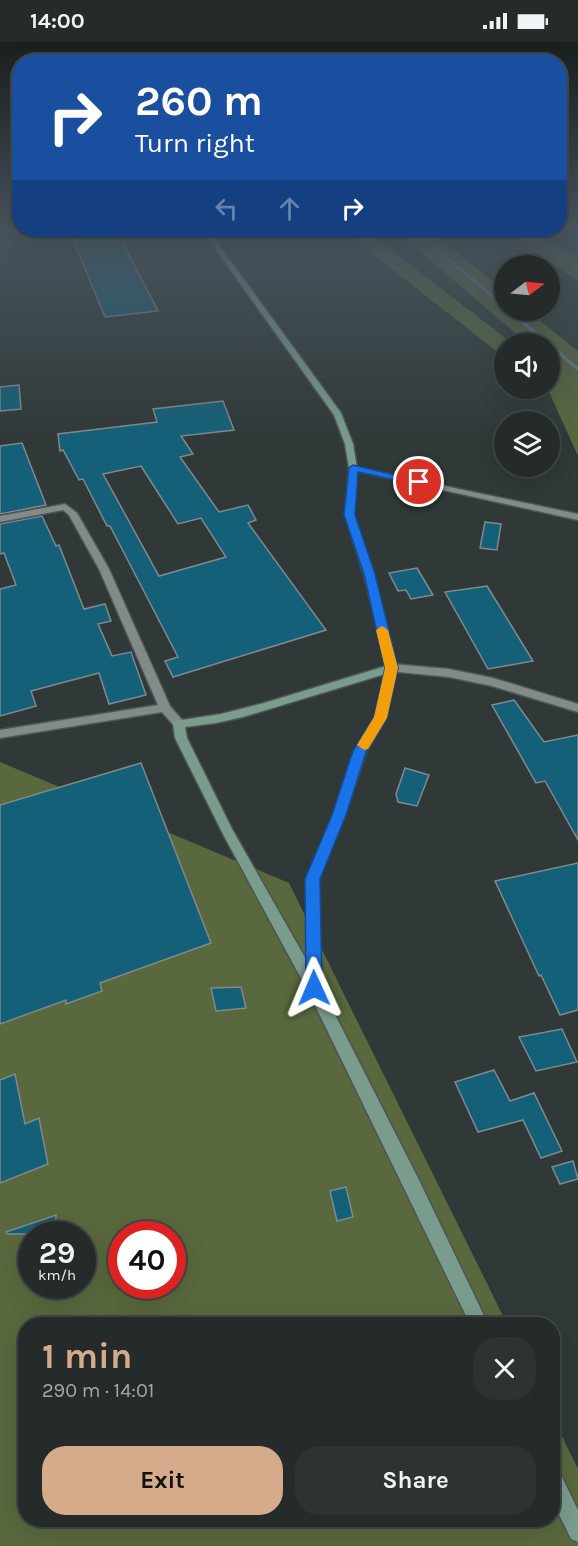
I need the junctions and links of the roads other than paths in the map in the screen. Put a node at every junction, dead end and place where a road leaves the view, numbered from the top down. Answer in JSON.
{"nodes":[{"id":1,"x":255,"y":300,"type":"edge"},
{"id":2,"x":353,"y":468,"type":"junction"},
{"id":3,"x":578,"y":517,"type":"edge"},
{"id":4,"x":0,"y":519,"type":"edge"},
{"id":5,"x":392,"y":668,"type":"junction"},
{"id":6,"x":165,"y":708,"type":"junction"},
{"id":7,"x":578,"y":708,"type":"edge"},
{"id":8,"x":179,"y":724,"type":"junction"},
{"id":9,"x":0,"y":734,"type":"edge"},
{"id":10,"x":314,"y":988,"type":"junction"},
{"id":11,"x":476,"y":1317,"type":"edge"},
{"id":12,"x":560,"y":1495,"type":"edge"},
{"id":13,"x":578,"y":1532,"type":"edge"}],
"edges":[{"from":1,"to":2,"type":"street"},
{"from":2,"to":3,"type":"street"},
{"from":2,"to":5,"type":"street"},
{"from":4,"to":6,"type":"street"},
{"from":5,"to":7,"type":"street"},
{"from":5,"to":8,"type":"street"},
{"from":5,"to":10,"type":"street"},
{"from":6,"to":8,"type":"street"},
{"from":6,"to":9,"type":"street"},
{"from":8,"to":10,"type":"street"},
{"from":10,"to":11,"type":"street"},
{"from":12,"to":13,"type":"street"}]}
